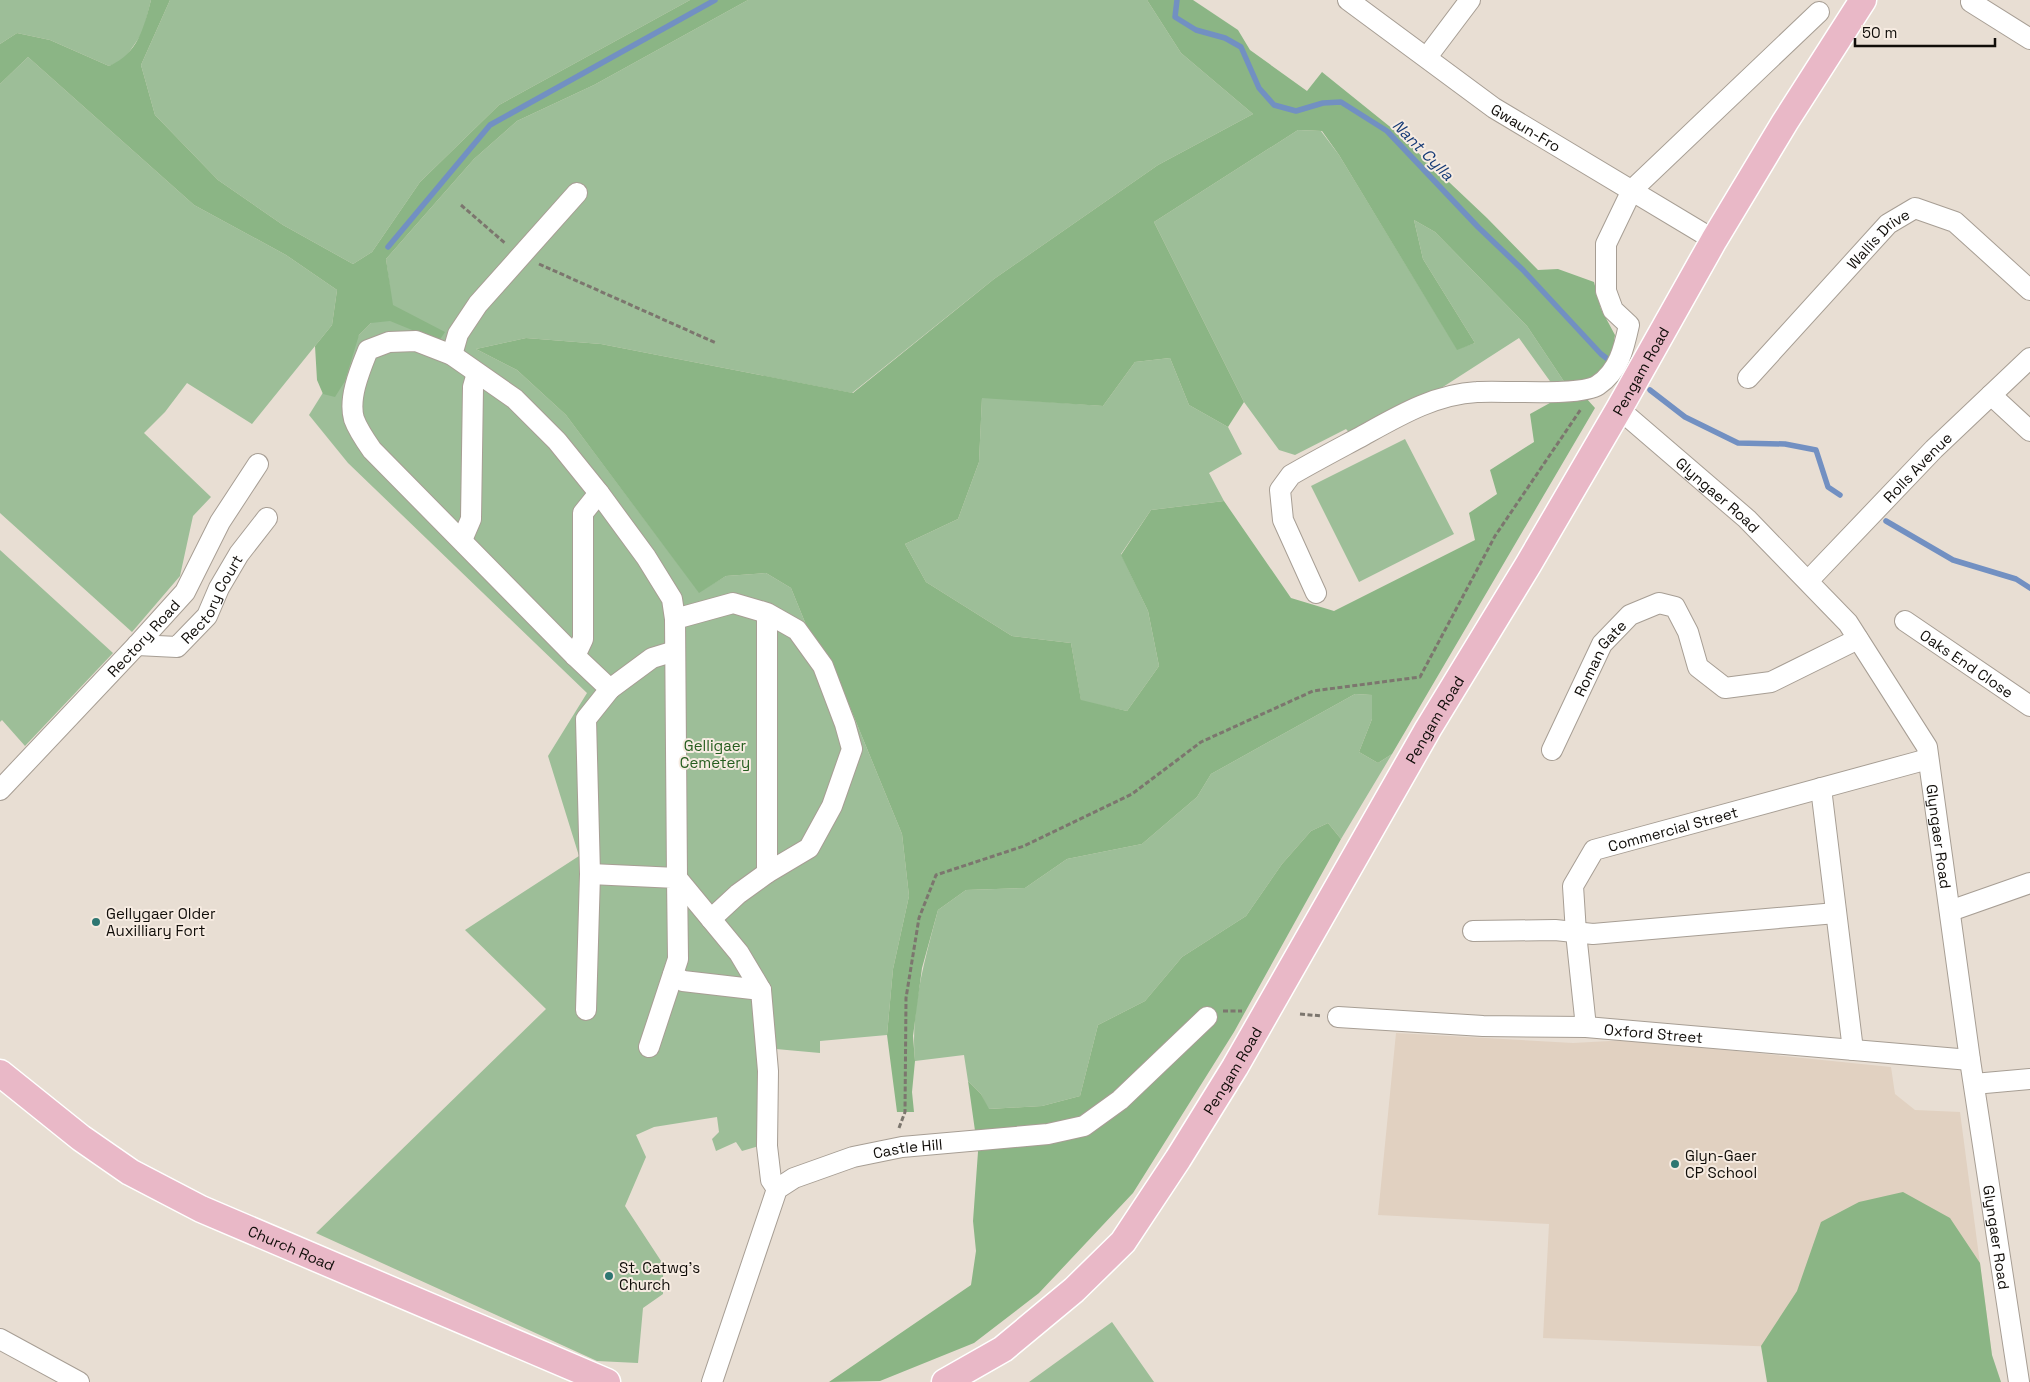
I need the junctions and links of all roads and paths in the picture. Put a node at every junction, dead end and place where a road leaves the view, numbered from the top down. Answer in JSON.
{"nodes":[{"id":1,"x":1348,"y":0,"type":"edge"},
{"id":2,"x":1470,"y":0,"type":"edge"},
{"id":3,"x":1863,"y":0,"type":"edge"},
{"id":4,"x":1971,"y":2,"type":"dead end"},
{"id":5,"x":1819,"y":12,"type":"dead end"},
{"id":6,"x":2030,"y":39,"type":"edge"},
{"id":7,"x":1427,"y":57,"type":"junction"},
{"id":8,"x":1632,"y":190,"type":"junction"},
{"id":9,"x":577,"y":193,"type":"dead end"},
{"id":10,"x":461,"y":206,"type":"dead end"},
{"id":11,"x":1714,"y":240,"type":"junction"},
{"id":12,"x":520,"y":256,"type":"junction"},
{"id":13,"x":2030,"y":290,"type":"edge"},
{"id":14,"x":716,"y":343,"type":"dead end"},
{"id":15,"x":452,"y":355,"type":"junction"},
{"id":16,"x":2030,"y":358,"type":"edge"},
{"id":17,"x":477,"y":373,"type":"junction"},
{"id":18,"x":1748,"y":378,"type":"dead end"},
{"id":19,"x":1991,"y":395,"type":"junction"},
{"id":20,"x":1584,"y":403,"type":"dead end"},
{"id":21,"x":1619,"y":409,"type":"junction"},
{"id":22,"x":2030,"y":431,"type":"edge"},
{"id":23,"x":258,"y":464,"type":"dead end"},
{"id":24,"x":599,"y":493,"type":"junction"},
{"id":25,"x":267,"y":518,"type":"dead end"},
{"id":26,"x":462,"y":540,"type":"junction"},
{"id":27,"x":1808,"y":581,"type":"junction"},
{"id":28,"x":1316,"y":593,"type":"dead end"},
{"id":29,"x":767,"y":613,"type":"junction"},
{"id":30,"x":675,"y":619,"type":"junction"},
{"id":31,"x":1905,"y":621,"type":"dead end"},
{"id":32,"x":1858,"y":639,"type":"junction"},
{"id":33,"x":138,"y":645,"type":"junction"},
{"id":34,"x":675,"y":651,"type":"junction"},
{"id":35,"x":575,"y":656,"type":"junction"},
{"id":36,"x":610,"y":689,"type":"junction"},
{"id":37,"x":2030,"y":706,"type":"edge"},
{"id":38,"x":1552,"y":750,"type":"dead end"},
{"id":39,"x":1928,"y":759,"type":"junction"},
{"id":40,"x":1820,"y":788,"type":"junction"},
{"id":41,"x":0,"y":790,"type":"edge"},
{"id":42,"x":767,"y":873,"type":"junction"},
{"id":43,"x":590,"y":874,"type":"junction"},
{"id":44,"x":677,"y":878,"type":"junction"},
{"id":45,"x":2030,"y":883,"type":"edge"},
{"id":46,"x":1950,"y":912,"type":"junction"},
{"id":47,"x":1836,"y":913,"type":"junction"},
{"id":48,"x":711,"y":919,"type":"junction"},
{"id":49,"x":1473,"y":931,"type":"dead end"},
{"id":50,"x":1576,"y":933,"type":"junction"},
{"id":51,"x":673,"y":975,"type":"junction"},
{"id":52,"x":761,"y":990,"type":"junction"},
{"id":53,"x":586,"y":1010,"type":"dead end"},
{"id":54,"x":1207,"y":1017,"type":"dead end"},
{"id":55,"x":1338,"y":1017,"type":"dead end"},
{"id":56,"x":1586,"y":1027,"type":"junction"},
{"id":57,"x":649,"y":1047,"type":"dead end"},
{"id":58,"x":1853,"y":1050,"type":"junction"},
{"id":59,"x":1970,"y":1060,"type":"junction"},
{"id":60,"x":0,"y":1073,"type":"edge"},
{"id":61,"x":2030,"y":1079,"type":"edge"},
{"id":62,"x":1974,"y":1084,"type":"junction"},
{"id":63,"x":902,"y":1147,"type":"junction"},
{"id":64,"x":777,"y":1189,"type":"junction"},
{"id":65,"x":0,"y":1339,"type":"edge"},
{"id":66,"x":79,"y":1382,"type":"edge"},
{"id":67,"x":607,"y":1382,"type":"edge"},
{"id":68,"x":712,"y":1382,"type":"edge"},
{"id":69,"x":945,"y":1382,"type":"edge"},
{"id":70,"x":2019,"y":1382,"type":"edge"}],
"edges":[{"from":1,"to":7,"type":"street","name":"Gwaun-Fro"},
{"from":2,"to":7,"type":"street"},
{"from":3,"to":11,"type":"main road","name":"Pengam Road"},
{"from":4,"to":6,"type":"street"},
{"from":5,"to":8,"type":"street"},
{"from":7,"to":8,"type":"street","name":"Gwaun-Fro"},
{"from":8,"to":11,"type":"street","name":"Gwaun-Fro"},
{"from":8,"to":28,"type":"street"},
{"from":9,"to":12,"type":"street"},
{"from":10,"to":12,"type":"path"},
{"from":11,"to":21,"type":"main road","name":"Pengam Road"},
{"from":12,"to":14,"type":"path"},
{"from":12,"to":15,"type":"street"},
{"from":13,"to":18,"type":"street","name":"Wallis Drive"},
{"from":15,"to":17,"type":"street"},
{"from":15,"to":26,"type":"street"},
{"from":16,"to":19,"type":"street","name":"Rolls Avenue"},
{"from":17,"to":24,"type":"street"},
{"from":17,"to":26,"type":"street"},
{"from":19,"to":22,"type":"street"},
{"from":19,"to":27,"type":"street","name":"Rolls Avenue"},
{"from":20,"to":63,"type":"path"},
{"from":21,"to":27,"type":"street","name":"Glyngaer Road"},
{"from":21,"to":69,"type":"main road","name":"Pengam Road"},
{"from":23,"to":33,"type":"street","name":"Rectory Road"},
{"from":24,"to":30,"type":"street"},
{"from":24,"to":35,"type":"street"},
{"from":25,"to":33,"type":"street","name":"Rectory Court"},
{"from":26,"to":35,"type":"street"},
{"from":27,"to":32,"type":"street","name":"Glyngaer Road"},
{"from":29,"to":30,"type":"street"},
{"from":29,"to":42,"type":"street"},
{"from":29,"to":42,"type":"street"},
{"from":30,"to":34,"type":"street"},
{"from":31,"to":37,"type":"street","name":"Oaks End Close"},
{"from":32,"to":38,"type":"street","name":"Roman Gate"},
{"from":32,"to":39,"type":"street","name":"Glyngaer Road"},
{"from":33,"to":41,"type":"street","name":"Rectory Road"},
{"from":34,"to":36,"type":"street"},
{"from":34,"to":44,"type":"street"},
{"from":35,"to":36,"type":"street"},
{"from":36,"to":43,"type":"street"},
{"from":39,"to":40,"type":"street","name":"Commercial Street"},
{"from":39,"to":46,"type":"street","name":"Glyngaer Road"},
{"from":40,"to":47,"type":"street"},
{"from":40,"to":50,"type":"street","name":"Commercial Street"},
{"from":42,"to":48,"type":"street"},
{"from":43,"to":44,"type":"street"},
{"from":43,"to":53,"type":"street"},
{"from":44,"to":48,"type":"street"},
{"from":44,"to":51,"type":"street"},
{"from":45,"to":46,"type":"street"},
{"from":46,"to":59,"type":"street","name":"Glyngaer Road"},
{"from":47,"to":50,"type":"street"},
{"from":47,"to":58,"type":"street"},
{"from":48,"to":52,"type":"street"},
{"from":49,"to":50,"type":"street"},
{"from":50,"to":56,"type":"street","name":"Commercial Street"},
{"from":51,"to":52,"type":"street"},
{"from":51,"to":57,"type":"street"},
{"from":52,"to":64,"type":"street"},
{"from":54,"to":63,"type":"street","name":"Castle Hill"},
{"from":55,"to":56,"type":"street","name":"Oxford Street"},
{"from":56,"to":58,"type":"street","name":"Oxford Street"},
{"from":58,"to":59,"type":"street","name":"Oxford Street"},
{"from":59,"to":62,"type":"street","name":"Glyngaer Road"},
{"from":60,"to":67,"type":"main road","name":"Church Road"},
{"from":61,"to":62,"type":"street"},
{"from":62,"to":70,"type":"street","name":"Glyngaer Road"},
{"from":63,"to":64,"type":"street","name":"Castle Hill"},
{"from":64,"to":68,"type":"street"},
{"from":65,"to":66,"type":"street"}]}
